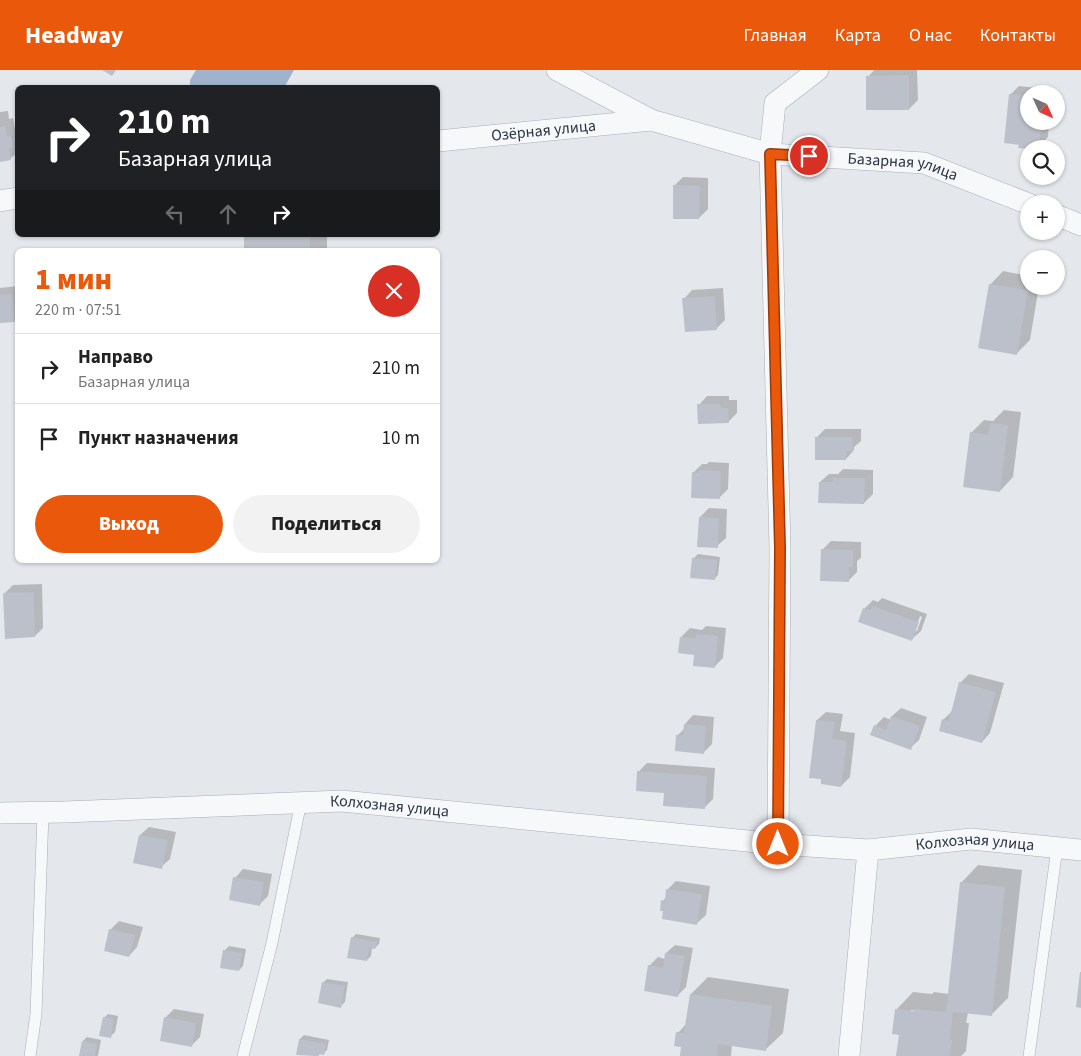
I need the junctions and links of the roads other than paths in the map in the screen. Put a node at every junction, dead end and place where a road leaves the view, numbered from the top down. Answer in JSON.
{"nodes":[{"id":1,"x":557,"y":70,"type":"edge"},
{"id":2,"x":818,"y":70,"type":"edge"},
{"id":3,"x":651,"y":120,"type":"junction"},
{"id":4,"x":440,"y":141,"type":"edge"},
{"id":5,"x":770,"y":154,"type":"junction"},
{"id":6,"x":15,"y":198,"type":"edge"},
{"id":7,"x":1020,"y":200,"type":"edge"},
{"id":8,"x":0,"y":201,"type":"edge"},
{"id":9,"x":1065,"y":219,"type":"edge"},
{"id":10,"x":1081,"y":225,"type":"edge"},
{"id":11,"x":301,"y":802,"type":"junction"},
{"id":12,"x":0,"y":812,"type":"edge"},
{"id":13,"x":43,"y":812,"type":"junction"},
{"id":14,"x":778,"y":844,"type":"junction"},
{"id":15,"x":1057,"y":848,"type":"junction"},
{"id":16,"x":868,"y":850,"type":"junction"},
{"id":17,"x":1081,"y":850,"type":"edge"},
{"id":18,"x":30,"y":1056,"type":"edge"},
{"id":19,"x":243,"y":1056,"type":"edge"},
{"id":20,"x":850,"y":1056,"type":"edge"},
{"id":21,"x":1029,"y":1056,"type":"edge"}],
"edges":[{"from":1,"to":3,"type":"street"},
{"from":2,"to":5,"type":"street"},
{"from":3,"to":4,"type":"street","name":"Озёрная улица"},
{"from":3,"to":5,"type":"street","name":"Базарная улица"},
{"from":5,"to":7,"type":"street","name":"Базарная улица"},
{"from":5,"to":14,"type":"street"},
{"from":6,"to":8,"type":"street"},
{"from":9,"to":10,"type":"street"},
{"from":11,"to":13,"type":"street","name":"Колхозная улица"},
{"from":11,"to":14,"type":"street","name":"Колхозная улица"},
{"from":11,"to":19,"type":"lane"},
{"from":12,"to":13,"type":"street","name":"Колхозная улица"},
{"from":13,"to":18,"type":"lane"},
{"from":14,"to":16,"type":"street","name":"Колхозная улица"},
{"from":15,"to":16,"type":"street","name":"Колхозная улица"},
{"from":15,"to":17,"type":"street","name":"Колхозная улица"},
{"from":15,"to":21,"type":"lane"},
{"from":16,"to":20,"type":"street"}]}
